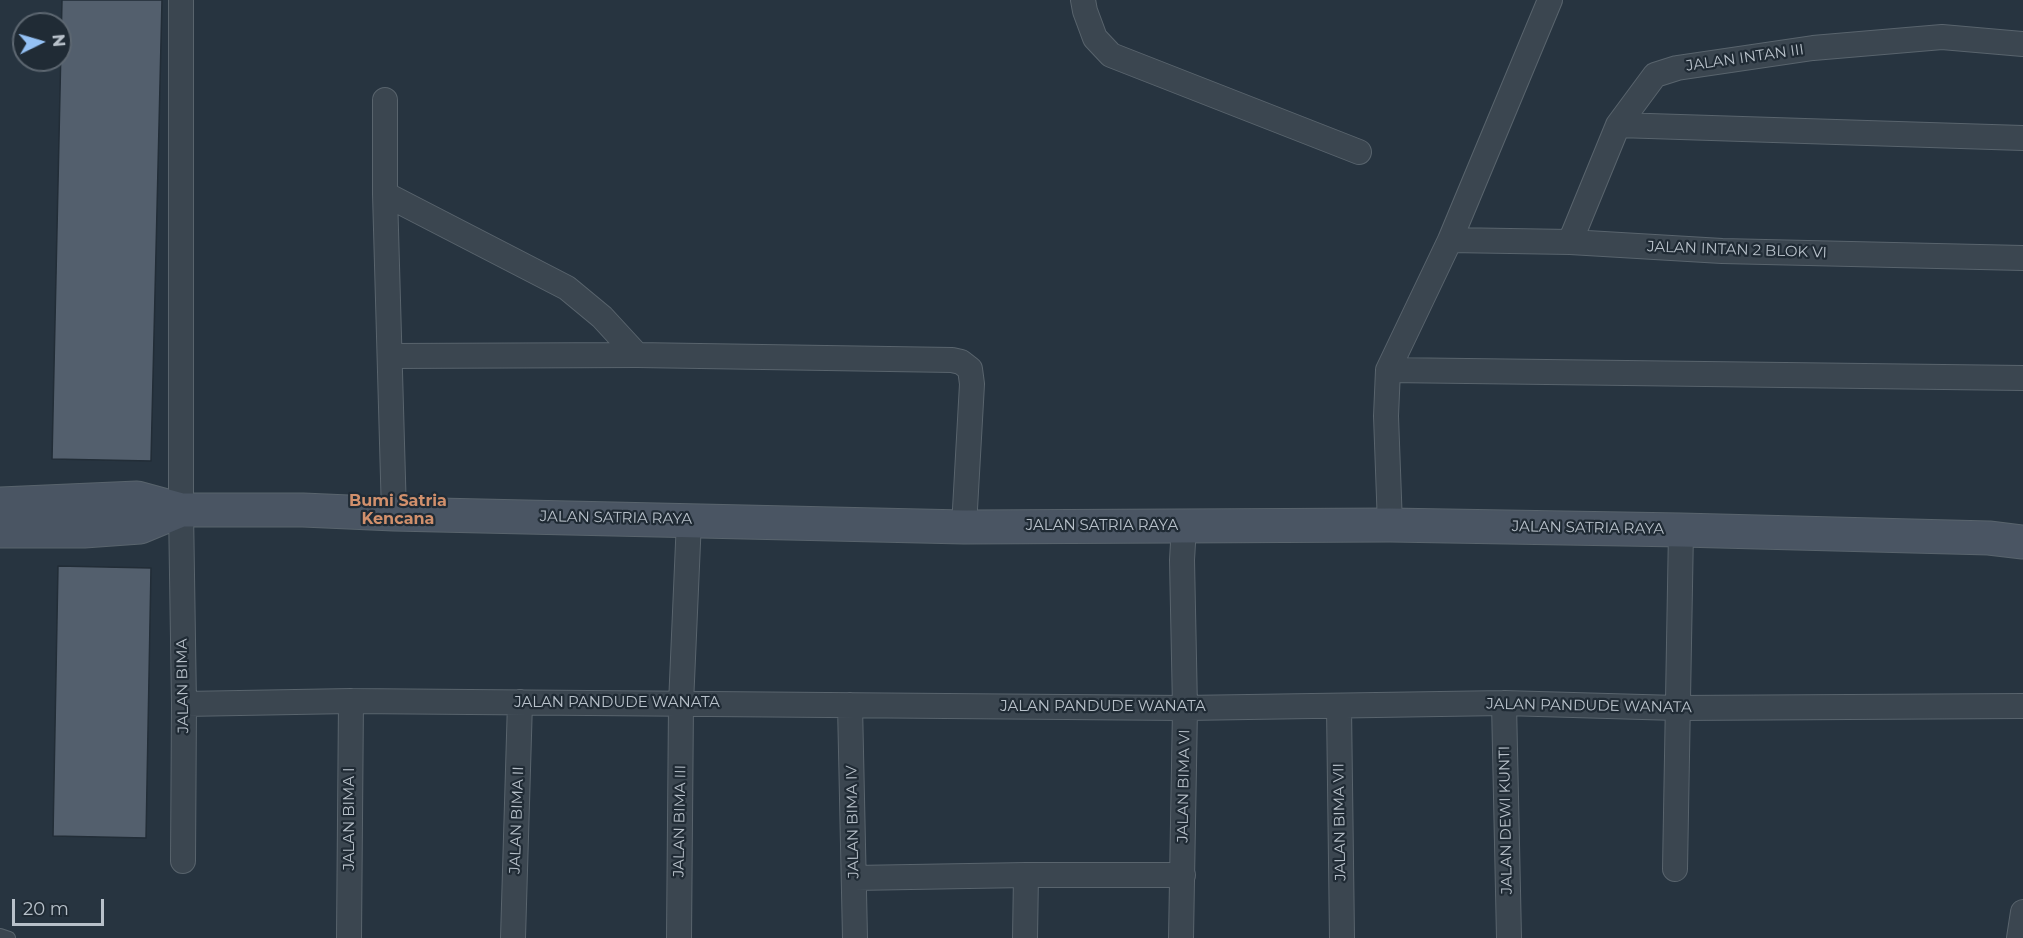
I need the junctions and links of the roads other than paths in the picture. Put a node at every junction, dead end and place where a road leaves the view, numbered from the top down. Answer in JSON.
{"nodes":[{"id":1,"x":181,"y":0,"type":"edge"},
{"id":2,"x":1083,"y":0,"type":"edge"},
{"id":3,"x":1550,"y":0,"type":"edge"},
{"id":4,"x":2023,"y":44,"type":"edge"},
{"id":5,"x":385,"y":100,"type":"dead end"},
{"id":6,"x":1618,"y":125,"type":"junction"},
{"id":7,"x":2023,"y":138,"type":"edge"},
{"id":8,"x":1359,"y":152,"type":"dead end"},
{"id":9,"x":385,"y":194,"type":"junction"},
{"id":10,"x":1450,"y":240,"type":"junction"},
{"id":11,"x":1570,"y":242,"type":"junction"},
{"id":12,"x":2023,"y":258,"type":"edge"},
{"id":13,"x":637,"y":355,"type":"junction"},
{"id":14,"x":391,"y":356,"type":"junction"},
{"id":15,"x":1388,"y":369,"type":"junction"},
{"id":16,"x":2023,"y":378,"type":"edge"},
{"id":17,"x":0,"y":504,"type":"edge"},
{"id":18,"x":181,"y":510,"type":"junction"},
{"id":19,"x":394,"y":514,"type":"junction"},
{"id":20,"x":689,"y":520,"type":"junction"},
{"id":21,"x":1390,"y":525,"type":"junction"},
{"id":22,"x":1184,"y":526,"type":"junction"},
{"id":23,"x":964,"y":527,"type":"junction"},
{"id":24,"x":1681,"y":530,"type":"junction"},
{"id":25,"x":0,"y":531,"type":"edge"},
{"id":26,"x":2023,"y":542,"type":"edge"},
{"id":27,"x":351,"y":701,"type":"junction"},
{"id":28,"x":520,"y":702,"type":"junction"},
{"id":29,"x":1504,"y":703,"type":"junction"},
{"id":30,"x":184,"y":704,"type":"junction"},
{"id":31,"x":681,"y":704,"type":"junction"},
{"id":32,"x":850,"y":705,"type":"junction"},
{"id":33,"x":2023,"y":706,"type":"edge"},
{"id":34,"x":1339,"y":707,"type":"junction"},
{"id":35,"x":1185,"y":708,"type":"junction"},
{"id":36,"x":1677,"y":708,"type":"junction"},
{"id":37,"x":183,"y":861,"type":"dead end"},
{"id":38,"x":1675,"y":870,"type":"dead end"},
{"id":39,"x":1026,"y":874,"type":"junction"},
{"id":40,"x":1183,"y":875,"type":"junction"},
{"id":41,"x":854,"y":878,"type":"junction"},
{"id":42,"x":2023,"y":912,"type":"edge"},
{"id":43,"x":0,"y":935,"type":"edge"},
{"id":44,"x":9,"y":938,"type":"edge"},
{"id":45,"x":349,"y":938,"type":"edge"},
{"id":46,"x":513,"y":938,"type":"edge"},
{"id":47,"x":679,"y":938,"type":"edge"},
{"id":48,"x":855,"y":938,"type":"edge"},
{"id":49,"x":1025,"y":938,"type":"edge"},
{"id":50,"x":1181,"y":938,"type":"edge"},
{"id":51,"x":1342,"y":938,"type":"edge"},
{"id":52,"x":1509,"y":938,"type":"edge"},
{"id":53,"x":2019,"y":938,"type":"edge"}],
"edges":[{"from":1,"to":18,"type":"street","name":"JALAN BIMA"},
{"from":2,"to":8,"type":"street"},
{"from":3,"to":10,"type":"street"},
{"from":4,"to":6,"type":"street","name":"JALAN INTAN III"},
{"from":5,"to":9,"type":"street"},
{"from":6,"to":7,"type":"street"},
{"from":6,"to":11,"type":"street","name":"JALAN INTAN III"},
{"from":9,"to":13,"type":"street"},
{"from":9,"to":14,"type":"street"},
{"from":10,"to":11,"type":"street","name":"JALAN INTAN 2 BLOK VI"},
{"from":10,"to":15,"type":"street"},
{"from":11,"to":12,"type":"street","name":"JALAN INTAN 2 BLOK VI"},
{"from":13,"to":14,"type":"street"},
{"from":13,"to":23,"type":"street"},
{"from":14,"to":19,"type":"street"},
{"from":15,"to":16,"type":"street"},
{"from":15,"to":21,"type":"street"},
{"from":17,"to":18,"type":"street","name":"JALAN SATRIA RAYA"},
{"from":18,"to":19,"type":"street","name":"JALAN SATRIA RAYA"},
{"from":18,"to":25,"type":"street","name":"JALAN SATRIA RAYA"},
{"from":18,"to":30,"type":"street","name":"JALAN BIMA"},
{"from":19,"to":20,"type":"street","name":"JALAN SATRIA RAYA"},
{"from":20,"to":23,"type":"street","name":"JALAN SATRIA RAYA"},
{"from":20,"to":31,"type":"street","name":"JALAN BIMA III"},
{"from":21,"to":22,"type":"street","name":"JALAN SATRIA RAYA"},
{"from":21,"to":24,"type":"street","name":"JALAN SATRIA RAYA"},
{"from":22,"to":23,"type":"street","name":"JALAN SATRIA RAYA"},
{"from":22,"to":35,"type":"street","name":"JALAN BIMA VI"},
{"from":24,"to":26,"type":"street","name":"JALAN SATRIA RAYA"},
{"from":24,"to":36,"type":"street"},
{"from":27,"to":28,"type":"street","name":"JALAN PANDUDE WANATA"},
{"from":27,"to":30,"type":"street","name":"JALAN PANDUDE WANATA"},
{"from":27,"to":45,"type":"street","name":"JALAN BIMA I"},
{"from":28,"to":31,"type":"street","name":"JALAN PANDUDE WANATA"},
{"from":28,"to":46,"type":"street","name":"JALAN BIMA II"},
{"from":29,"to":34,"type":"street","name":"JALAN PANDUDE WANATA"},
{"from":29,"to":36,"type":"street","name":"JALAN PANDUDE WANATA"},
{"from":29,"to":52,"type":"street","name":"JALAN DEWI KUNTI"},
{"from":30,"to":37,"type":"street","name":"JALAN BIMA"},
{"from":31,"to":32,"type":"street","name":"JALAN PANDUDE WANATA"},
{"from":31,"to":47,"type":"street","name":"JALAN BIMA III"},
{"from":32,"to":35,"type":"street","name":"JALAN PANDUDE WANATA"},
{"from":32,"to":41,"type":"street","name":"JALAN BIMA IV"},
{"from":33,"to":36,"type":"street","name":"JALAN PANDUDE WANATA"},
{"from":34,"to":35,"type":"street","name":"JALAN PANDUDE WANATA"},
{"from":34,"to":51,"type":"street","name":"JALAN BIMA VII"},
{"from":35,"to":40,"type":"street","name":"JALAN BIMA VI"},
{"from":36,"to":38,"type":"street"},
{"from":39,"to":40,"type":"street"},
{"from":39,"to":41,"type":"street"},
{"from":39,"to":49,"type":"street"},
{"from":40,"to":50,"type":"street","name":"JALAN BIMA VI"},
{"from":41,"to":48,"type":"street","name":"JALAN BIMA IV"},
{"from":42,"to":53,"type":"street"},
{"from":43,"to":44,"type":"lane"}]}
